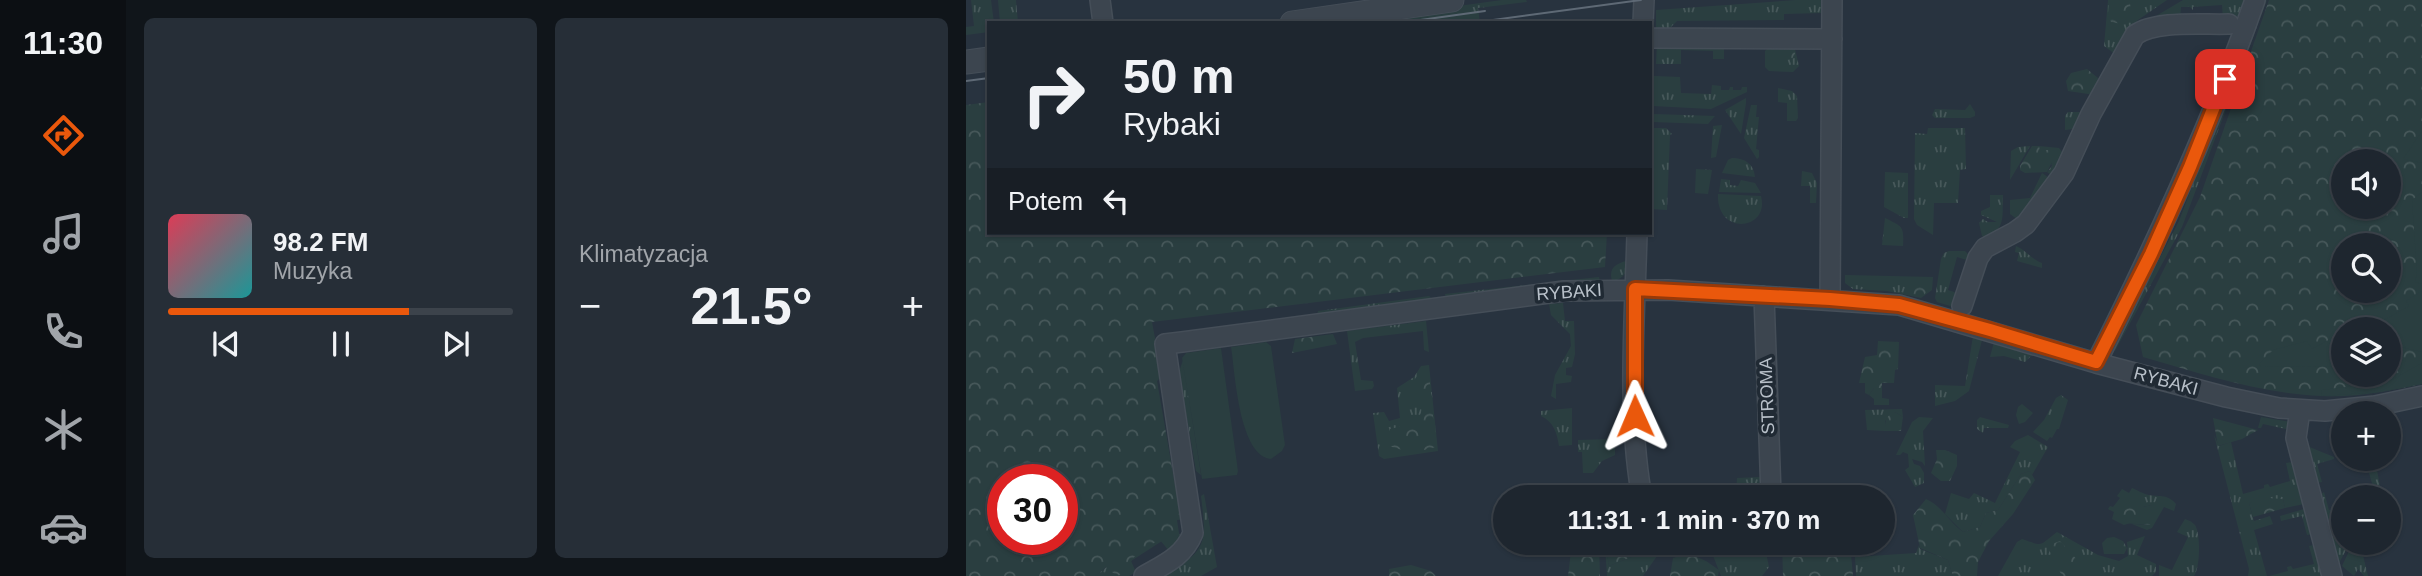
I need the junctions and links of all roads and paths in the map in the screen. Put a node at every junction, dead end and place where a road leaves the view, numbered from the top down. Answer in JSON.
{"nodes":[{"id":1,"x":1100,"y":0,"type":"edge"},
{"id":2,"x":1452,"y":0,"type":"edge"},
{"id":3,"x":1644,"y":0,"type":"edge"},
{"id":4,"x":1832,"y":0,"type":"edge"},
{"id":5,"x":2255,"y":0,"type":"edge"},
{"id":6,"x":1103,"y":21,"type":"edge"},
{"id":7,"x":1306,"y":21,"type":"edge"},
{"id":8,"x":1643,"y":21,"type":"edge"},
{"id":9,"x":2229,"y":24,"type":"dead end"},
{"id":10,"x":1652,"y":38,"type":"edge"},
{"id":11,"x":1832,"y":39,"type":"junction"},
{"id":12,"x":987,"y":59,"type":"edge"},
{"id":13,"x":966,"y":62,"type":"edge"},
{"id":14,"x":1637,"y":235,"type":"edge"},
{"id":15,"x":1635,"y":289,"type":"junction"},
{"id":16,"x":1764,"y":296,"type":"junction"},
{"id":17,"x":1830,"y":299,"type":"junction"},
{"id":18,"x":1962,"y":306,"type":"dead end"},
{"id":19,"x":2096,"y":362,"type":"junction"},
{"id":20,"x":2422,"y":396,"type":"edge"},
{"id":21,"x":2300,"y":410,"type":"junction"},
{"id":22,"x":1640,"y":485,"type":"edge"},
{"id":23,"x":1771,"y":485,"type":"edge"},
{"id":24,"x":1144,"y":576,"type":"edge"},
{"id":25,"x":2332,"y":576,"type":"edge"}],
"edges":[{"from":1,"to":6,"type":"street"},
{"from":2,"to":7,"type":"street"},
{"from":3,"to":8,"type":"street"},
{"from":4,"to":11,"type":"street"},
{"from":5,"to":19,"type":"street"},
{"from":9,"to":18,"type":"street"},
{"from":10,"to":11,"type":"street"},
{"from":11,"to":17,"type":"street"},
{"from":12,"to":13,"type":"street"},
{"from":14,"to":15,"type":"street"},
{"from":15,"to":16,"type":"street","name":"RYBAKI"},
{"from":15,"to":22,"type":"street"},
{"from":15,"to":24,"type":"street","name":"RYBAKI"},
{"from":16,"to":17,"type":"street","name":"RYBAKI"},
{"from":16,"to":23,"type":"street","name":"STROMA"},
{"from":17,"to":19,"type":"street","name":"RYBAKI"},
{"from":19,"to":21,"type":"street","name":"RYBAKI"},
{"from":20,"to":21,"type":"street","name":"RYBAKI"},
{"from":21,"to":25,"type":"street"}]}
